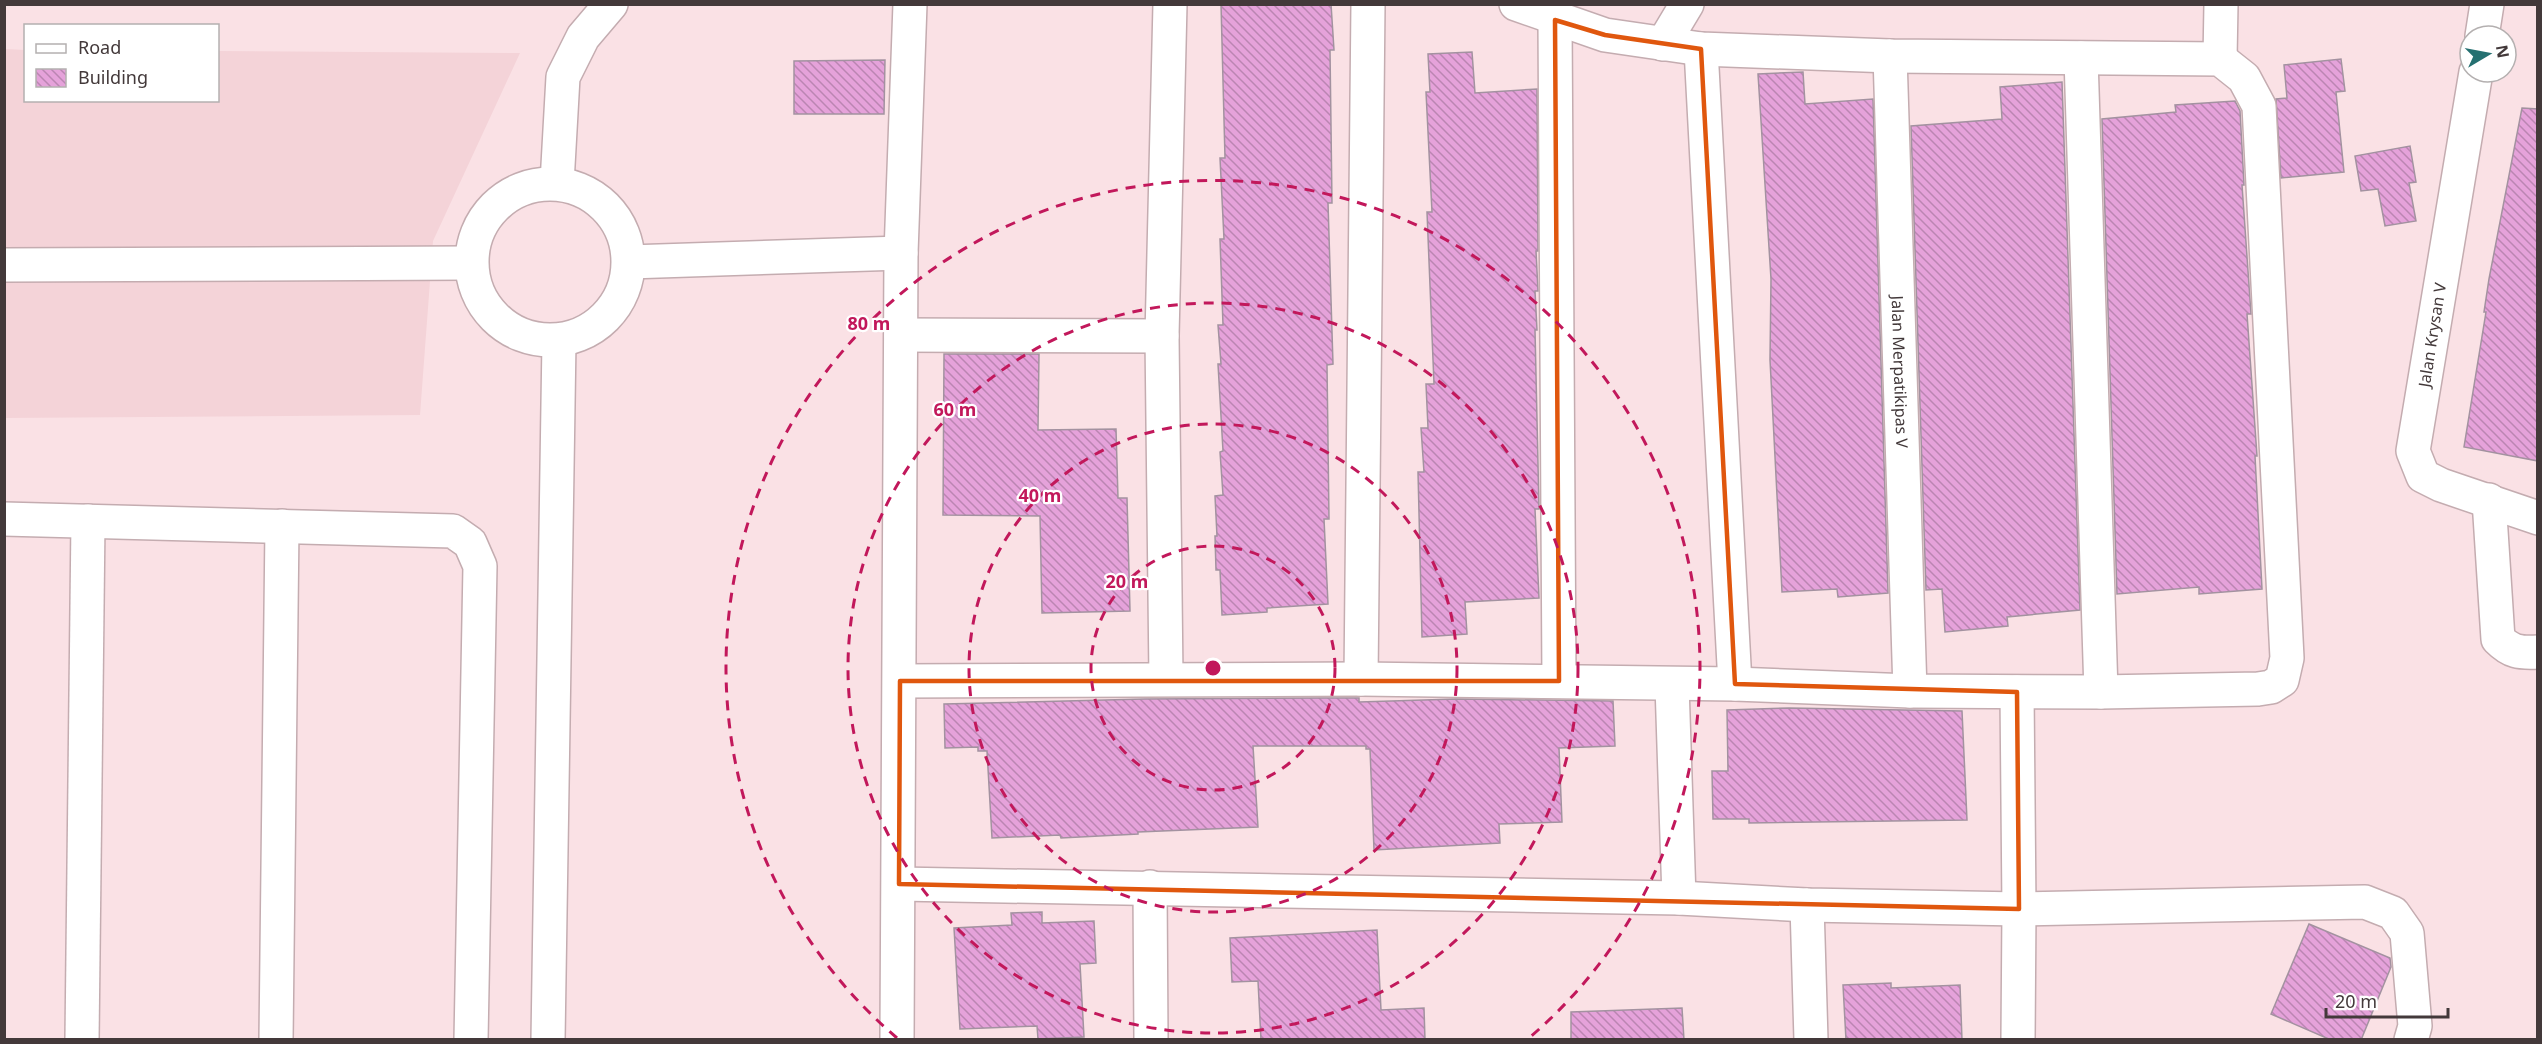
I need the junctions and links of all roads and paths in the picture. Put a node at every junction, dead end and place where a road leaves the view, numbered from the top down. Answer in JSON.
{"nodes":[{"id":1,"x":611,"y":4,"type":"edge"},
{"id":2,"x":910,"y":4,"type":"edge"},
{"id":3,"x":1170,"y":4,"type":"edge"},
{"id":4,"x":1368,"y":4,"type":"edge"},
{"id":5,"x":1516,"y":4,"type":"edge"},
{"id":6,"x":1687,"y":4,"type":"edge"},
{"id":7,"x":2221,"y":4,"type":"edge"},
{"id":8,"x":2487,"y":4,"type":"edge"},
{"id":9,"x":1555,"y":20,"type":"junction"},
{"id":10,"x":2484,"y":24,"type":"edge"},
{"id":11,"x":1663,"y":44,"type":"junction"},
{"id":12,"x":1701,"y":49,"type":"junction"},
{"id":13,"x":1890,"y":56,"type":"junction"},
{"id":14,"x":2081,"y":58,"type":"junction"},
{"id":15,"x":2220,"y":59,"type":"junction"},
{"id":16,"x":2474,"y":84,"type":"edge"},
{"id":17,"x":557,"y":183,"type":"junction"},
{"id":18,"x":901,"y":253,"type":"junction"},
{"id":19,"x":629,"y":262,"type":"junction"},
{"id":20,"x":470,"y":263,"type":"junction"},
{"id":21,"x":4,"y":265,"type":"edge"},
{"id":22,"x":902,"y":334,"type":"junction"},
{"id":23,"x":1162,"y":336,"type":"junction"},
{"id":24,"x":559,"y":341,"type":"junction"},
{"id":25,"x":2489,"y":500,"type":"junction"},
{"id":26,"x":2538,"y":518,"type":"edge"},
{"id":27,"x":4,"y":519,"type":"edge"},
{"id":28,"x":88,"y":521,"type":"junction"},
{"id":29,"x":282,"y":526,"type":"junction"},
{"id":30,"x":2538,"y":652,"type":"edge"},
{"id":31,"x":1166,"y":678,"type":"junction"},
{"id":32,"x":1361,"y":679,"type":"junction"},
{"id":33,"x":900,"y":681,"type":"junction"},
{"id":34,"x":1559,"y":681,"type":"junction"},
{"id":35,"x":1735,"y":684,"type":"junction"},
{"id":36,"x":1672,"y":685,"type":"junction"},
{"id":37,"x":1910,"y":691,"type":"junction"},
{"id":38,"x":2017,"y":692,"type":"junction"},
{"id":39,"x":2102,"y":692,"type":"junction"},
{"id":40,"x":898,"y":884,"type":"junction"},
{"id":41,"x":1150,"y":887,"type":"junction"},
{"id":42,"x":1679,"y":897,"type":"junction"},
{"id":43,"x":1807,"y":905,"type":"junction"},
{"id":44,"x":2019,"y":909,"type":"junction"},
{"id":45,"x":82,"y":1040,"type":"edge"},
{"id":46,"x":276,"y":1040,"type":"edge"},
{"id":47,"x":471,"y":1040,"type":"edge"},
{"id":48,"x":548,"y":1040,"type":"edge"},
{"id":49,"x":897,"y":1040,"type":"edge"},
{"id":50,"x":1152,"y":1040,"type":"edge"},
{"id":51,"x":1811,"y":1040,"type":"edge"},
{"id":52,"x":2018,"y":1040,"type":"edge"},
{"id":53,"x":2411,"y":1040,"type":"edge"}],
"edges":[{"from":1,"to":17,"type":"street"},
{"from":2,"to":18,"type":"street"},
{"from":3,"to":23,"type":"street"},
{"from":4,"to":32,"type":"street"},
{"from":5,"to":9,"type":"street"},
{"from":6,"to":11,"type":"street"},
{"from":7,"to":15,"type":"street"},
{"from":8,"to":10,"type":"street"},
{"from":9,"to":11,"type":"street"},
{"from":9,"to":34,"type":"street"},
{"from":11,"to":12,"type":"street"},
{"from":12,"to":13,"type":"street"},
{"from":12,"to":35,"type":"street"},
{"from":13,"to":14,"type":"street"},
{"from":13,"to":37,"type":"street","name":"Jalan Merpatikipas V"},
{"from":14,"to":15,"type":"street"},
{"from":14,"to":39,"type":"street"},
{"from":15,"to":39,"type":"street"},
{"from":16,"to":25,"type":"street","name":"Jalan Krysan V"},
{"from":17,"to":19,"type":"street"},
{"from":17,"to":20,"type":"street"},
{"from":18,"to":19,"type":"street"},
{"from":18,"to":22,"type":"street"},
{"from":19,"to":24,"type":"street"},
{"from":20,"to":21,"type":"street"},
{"from":20,"to":24,"type":"street"},
{"from":22,"to":23,"type":"street"},
{"from":22,"to":33,"type":"street"},
{"from":23,"to":31,"type":"street"},
{"from":24,"to":48,"type":"street"},
{"from":25,"to":26,"type":"street","name":"Jalan Krysan V"},
{"from":25,"to":30,"type":"street"},
{"from":27,"to":28,"type":"street"},
{"from":28,"to":29,"type":"street"},
{"from":28,"to":45,"type":"street"},
{"from":29,"to":46,"type":"street"},
{"from":29,"to":47,"type":"street"},
{"from":31,"to":32,"type":"street"},
{"from":31,"to":33,"type":"street"},
{"from":32,"to":34,"type":"street"},
{"from":33,"to":40,"type":"street"},
{"from":34,"to":36,"type":"street"},
{"from":35,"to":36,"type":"street"},
{"from":35,"to":37,"type":"street"},
{"from":36,"to":42,"type":"street"},
{"from":37,"to":38,"type":"street"},
{"from":38,"to":39,"type":"street"},
{"from":38,"to":44,"type":"street"},
{"from":40,"to":41,"type":"street"},
{"from":40,"to":49,"type":"street"},
{"from":41,"to":42,"type":"street"},
{"from":41,"to":50,"type":"street"},
{"from":42,"to":43,"type":"street"},
{"from":43,"to":44,"type":"street"},
{"from":43,"to":51,"type":"street"},
{"from":44,"to":52,"type":"street"},
{"from":44,"to":53,"type":"street"}]}
